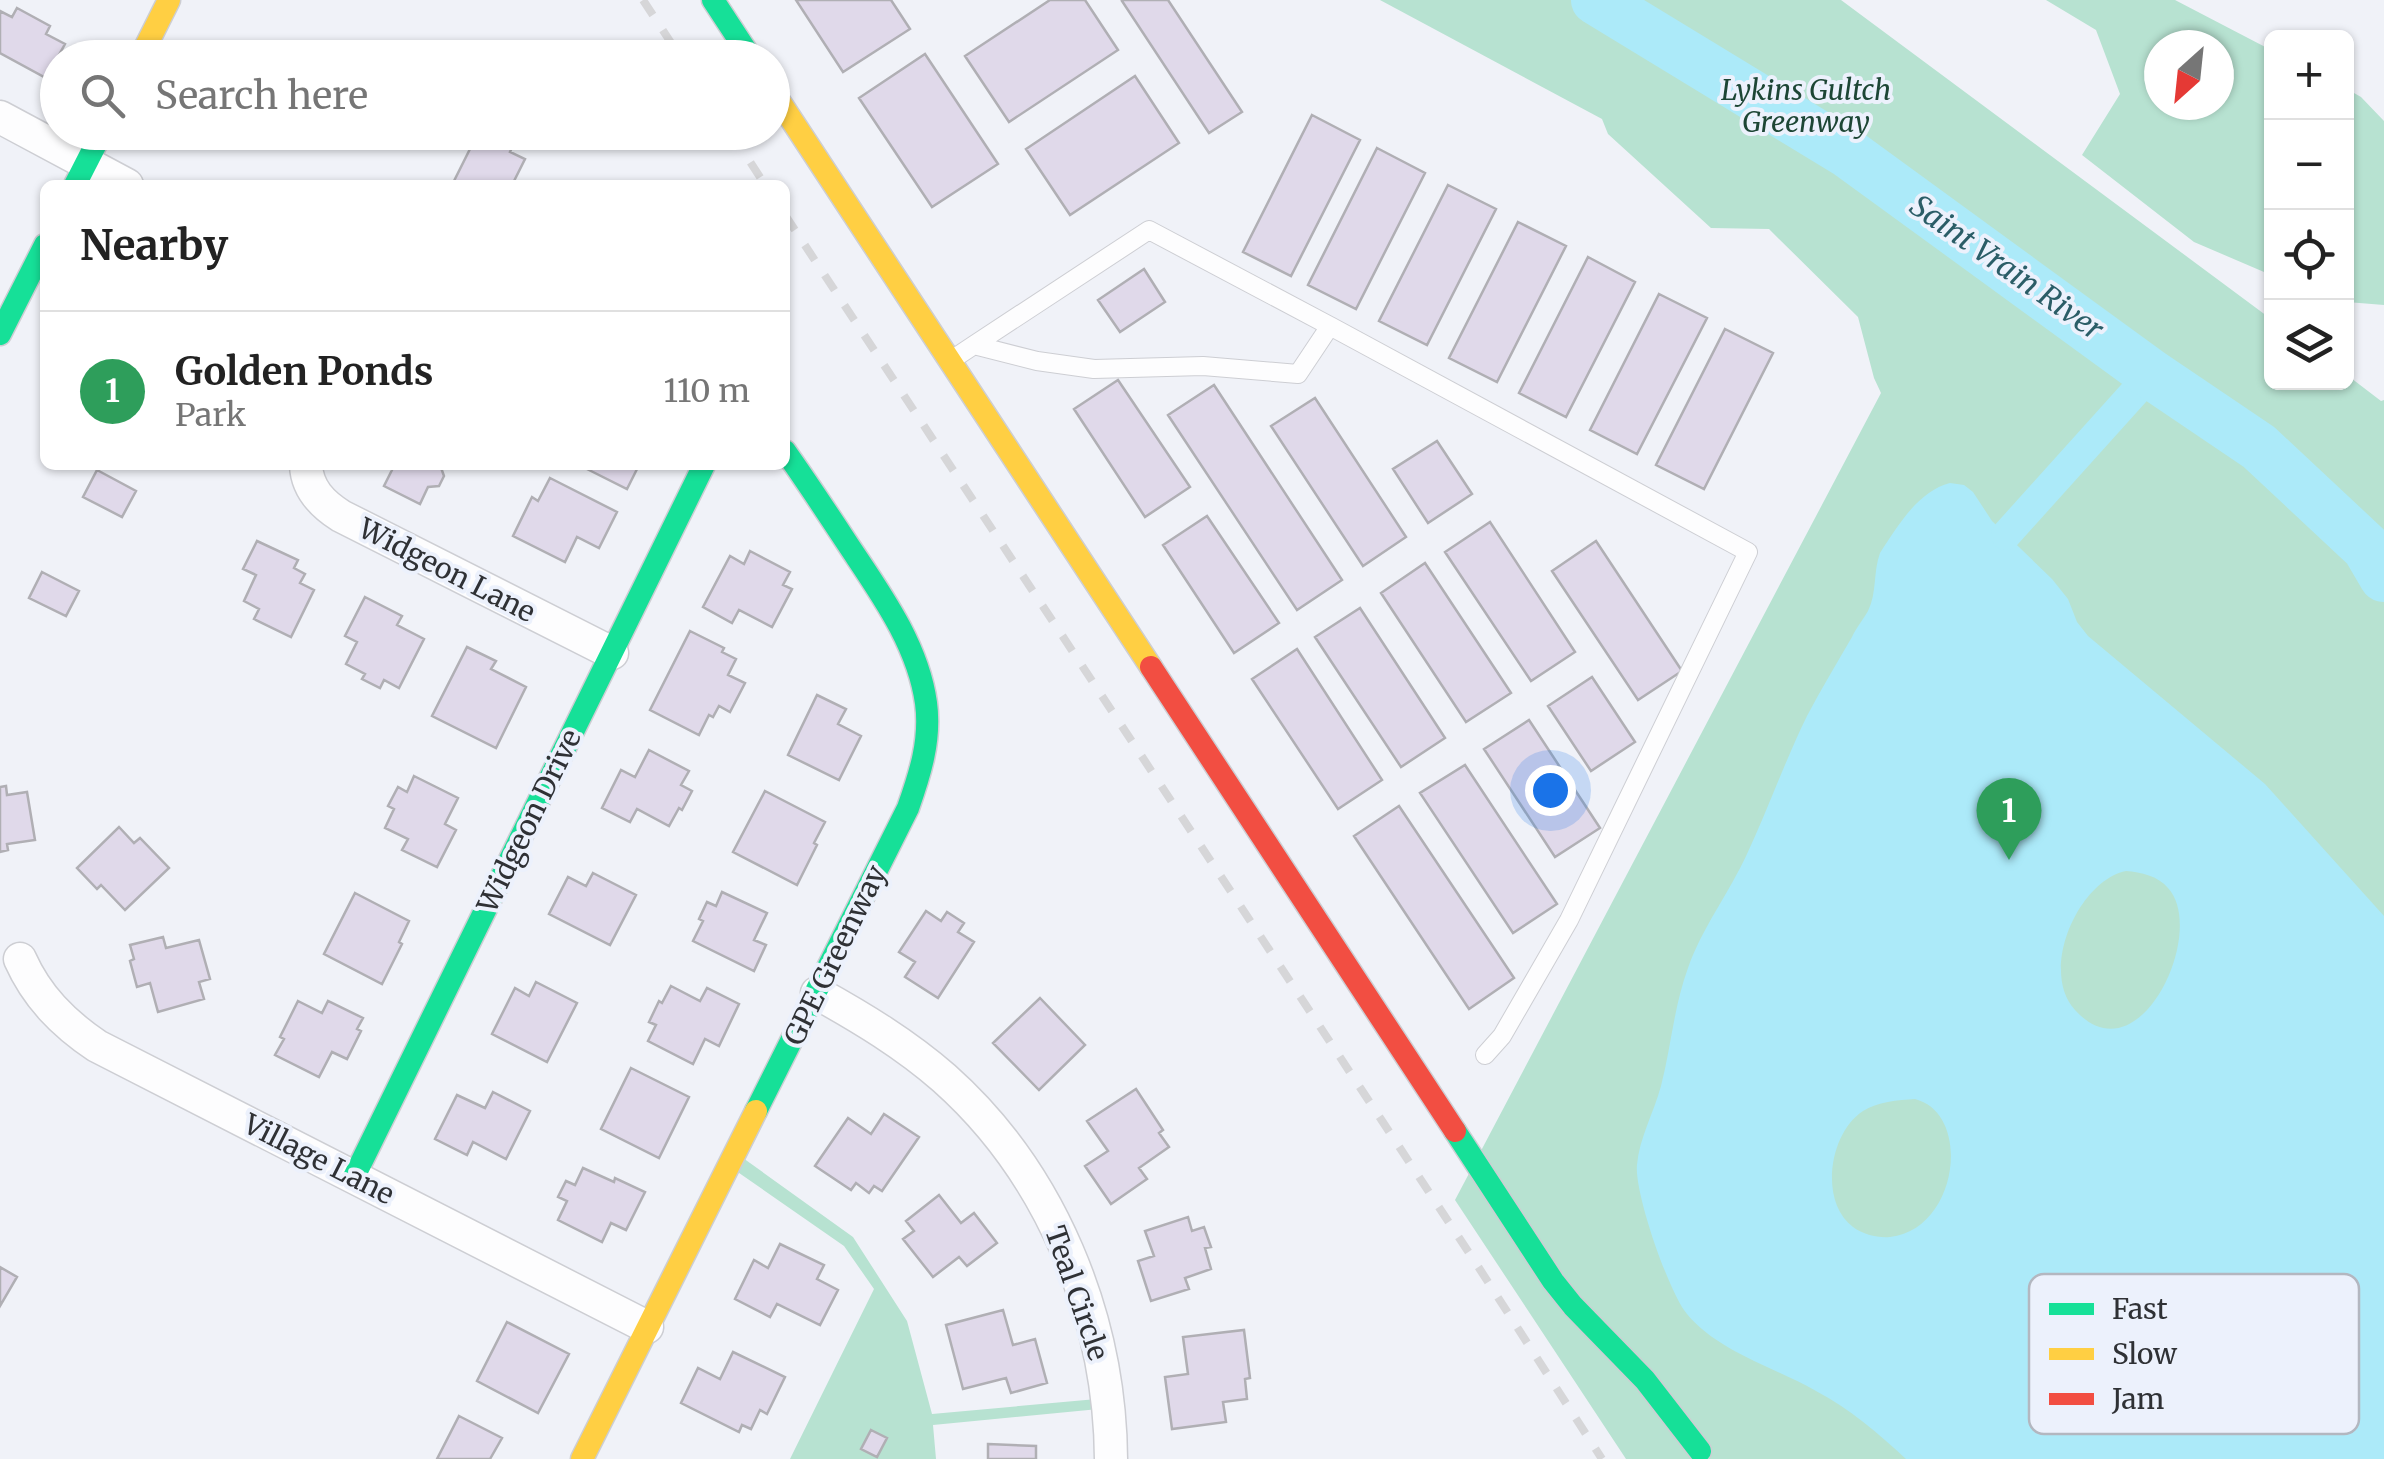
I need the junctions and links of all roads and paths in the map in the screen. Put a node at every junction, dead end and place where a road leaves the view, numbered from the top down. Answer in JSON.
{"nodes":[{"id":1,"x":169,"y":0,"type":"edge"},
{"id":2,"x":714,"y":0,"type":"edge"},
{"id":3,"x":149,"y":40,"type":"edge"},
{"id":4,"x":740,"y":40,"type":"edge"},
{"id":5,"x":790,"y":117,"type":"edge"},
{"id":6,"x":0,"y":118,"type":"edge"},
{"id":7,"x":40,"y":146,"type":"edge"},
{"id":8,"x":46,"y":150,"type":"edge"},
{"id":9,"x":93,"y":150,"type":"edge"},
{"id":10,"x":81,"y":174,"type":"edge"},
{"id":11,"x":106,"y":180,"type":"edge"},
{"id":12,"x":40,"y":255,"type":"edge"},
{"id":13,"x":1330,"y":326,"type":"junction"},
{"id":14,"x":0,"y":334,"type":"edge"},
{"id":15,"x":974,"y":345,"type":"junction"},
{"id":16,"x":950,"y":361,"type":"junction"},
{"id":17,"x":790,"y":458,"type":"edge"},
{"id":18,"x":307,"y":470,"type":"edge"},
{"id":19,"x":702,"y":470,"type":"edge"},
{"id":20,"x":612,"y":653,"type":"junction"},
{"id":21,"x":20,"y":959,"type":"dead end"},
{"id":22,"x":817,"y":993,"type":"junction"},
{"id":23,"x":1485,"y":1055,"type":"dead end"},
{"id":24,"x":354,"y":1177,"type":"junction"},
{"id":25,"x":647,"y":1327,"type":"junction"},
{"id":26,"x":1700,"y":1451,"type":"dead end"},
{"id":27,"x":582,"y":1459,"type":"edge"},
{"id":28,"x":1112,"y":1459,"type":"edge"}],
"edges":[{"from":1,"to":3,"type":"street"},
{"from":2,"to":4,"type":"street"},
{"from":5,"to":16,"type":"street"},
{"from":6,"to":7,"type":"street"},
{"from":8,"to":10,"type":"street"},
{"from":9,"to":10,"type":"street"},
{"from":10,"to":11,"type":"street"},
{"from":12,"to":14,"type":"street"},
{"from":13,"to":15,"type":"lane"},
{"from":13,"to":15,"type":"lane"},
{"from":13,"to":23,"type":"lane"},
{"from":15,"to":16,"type":"lane"},
{"from":16,"to":26,"type":"street"},
{"from":17,"to":22,"type":"street","name":"GPE Greenway"},
{"from":18,"to":20,"type":"street","name":"Widgeon Lane"},
{"from":19,"to":20,"type":"street","name":"Widgeon Drive"},
{"from":20,"to":24,"type":"street","name":"Widgeon Drive"},
{"from":21,"to":24,"type":"street","name":"Village Lane"},
{"from":22,"to":25,"type":"street","name":"GPE Greenway"},
{"from":22,"to":28,"type":"street","name":"Teal Circle"},
{"from":24,"to":25,"type":"street","name":"Village Lane"},
{"from":25,"to":27,"type":"street","name":"GPE Greenway"}]}
